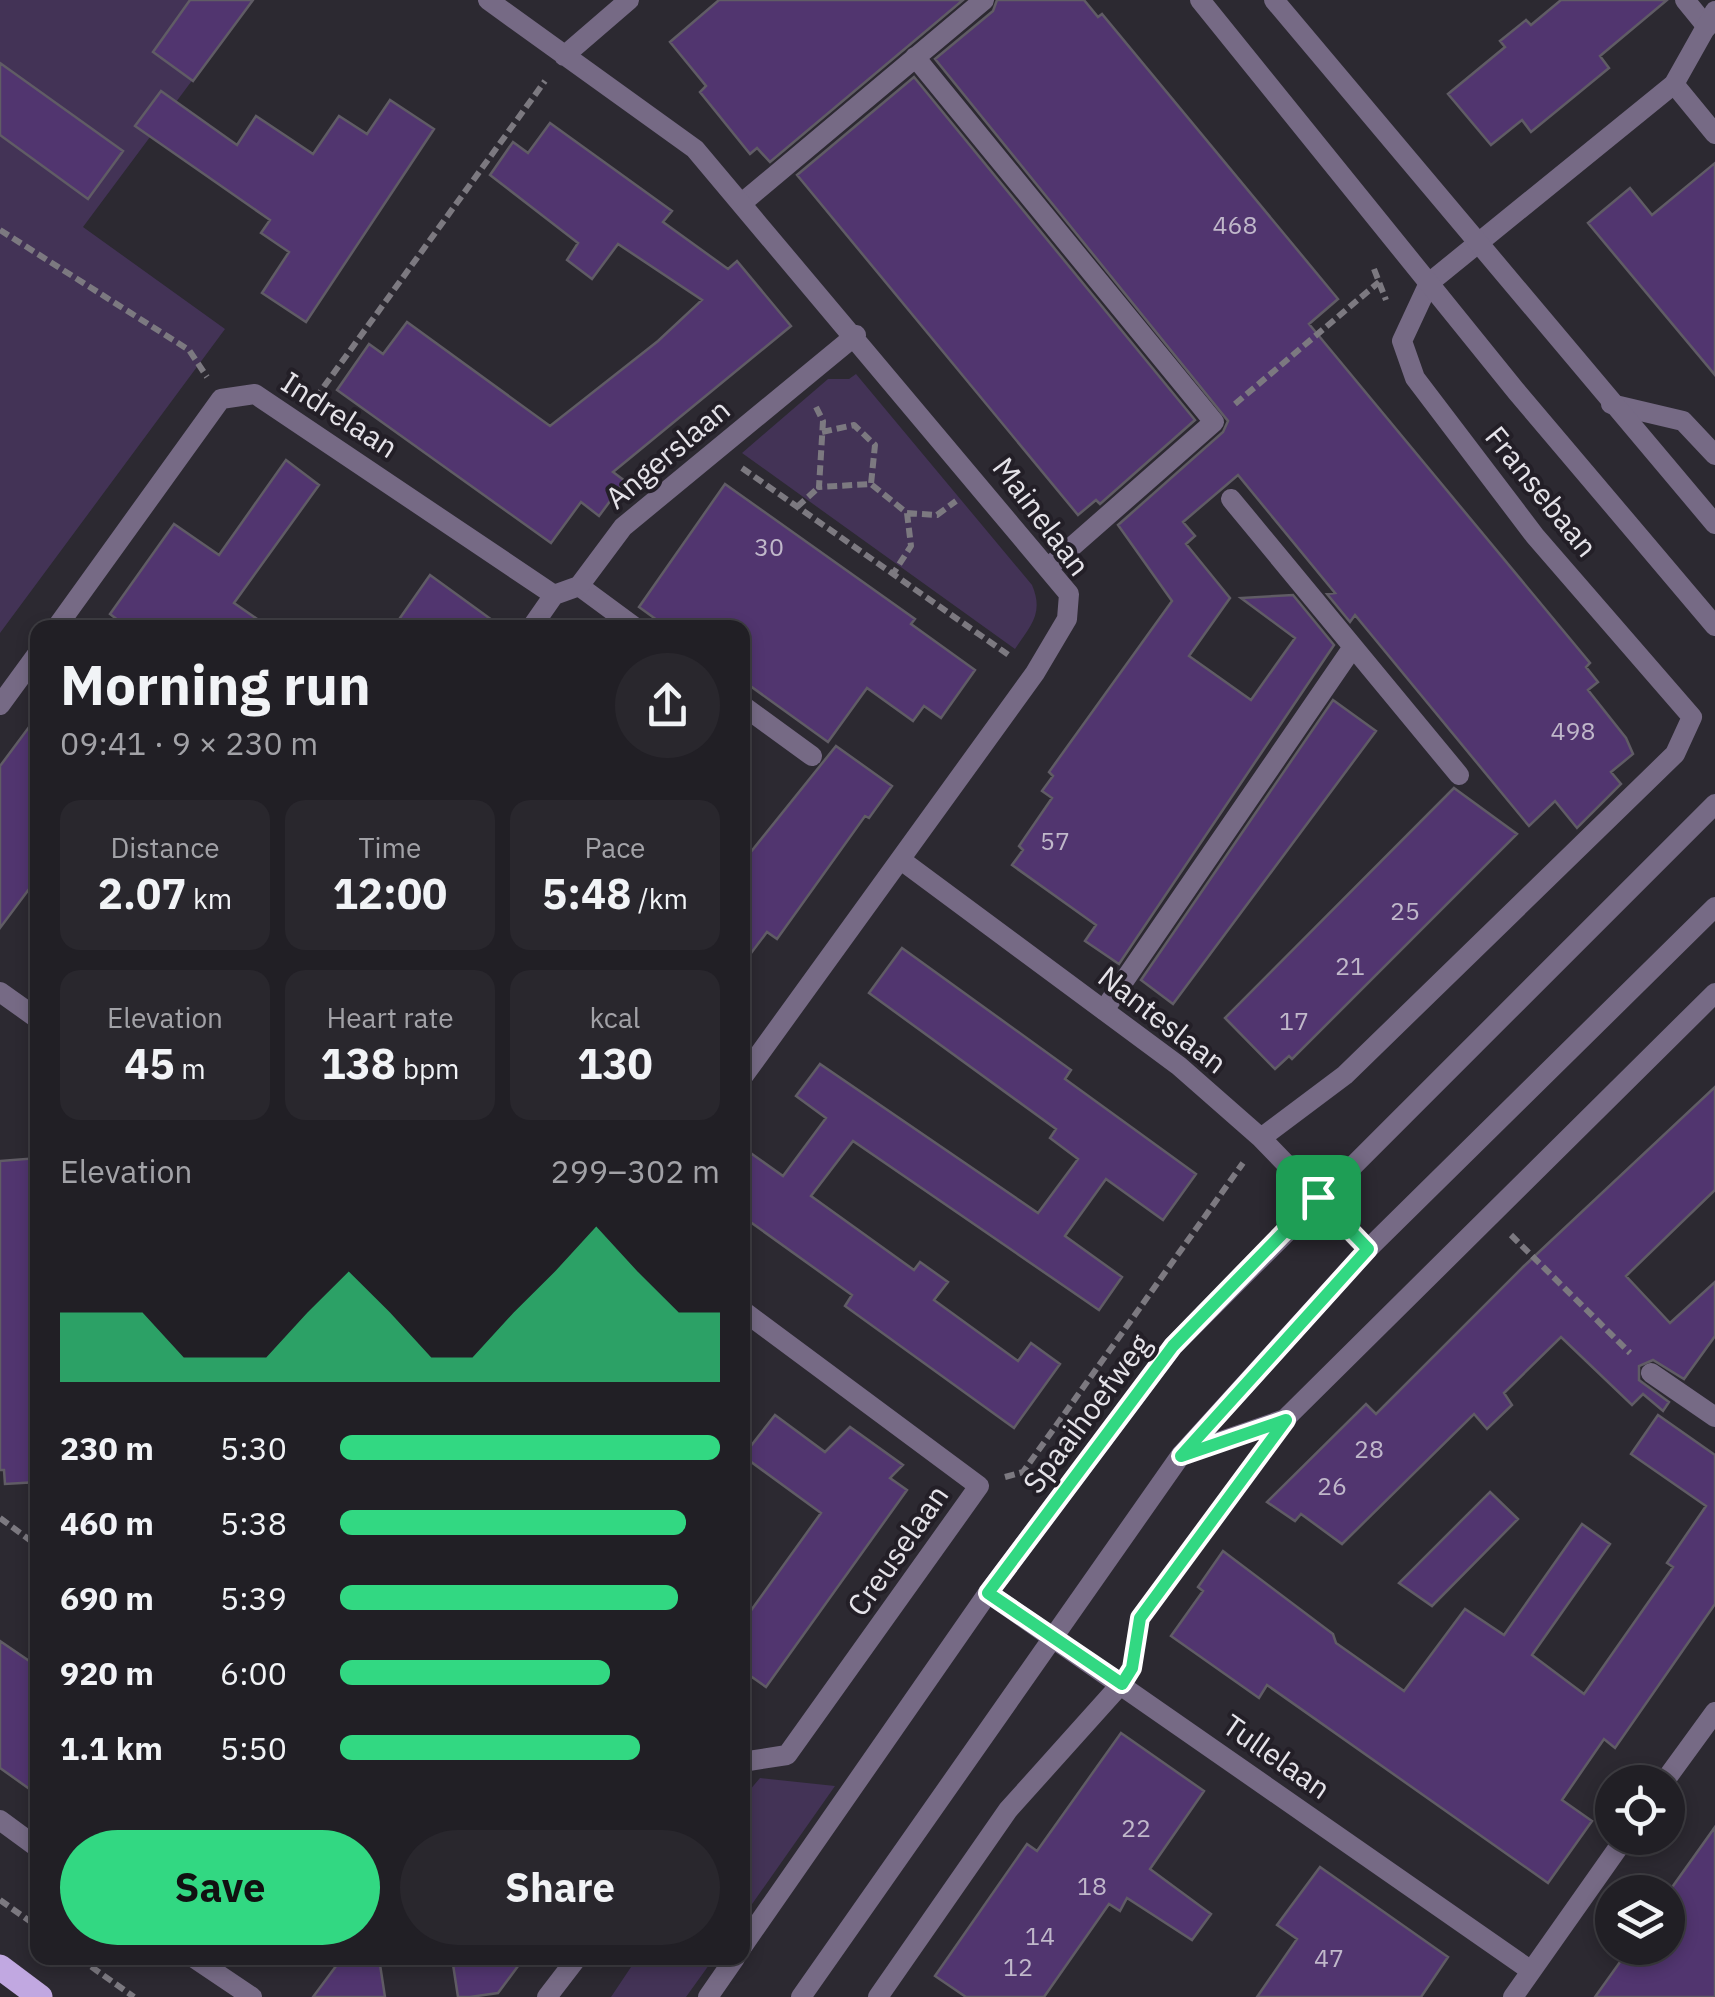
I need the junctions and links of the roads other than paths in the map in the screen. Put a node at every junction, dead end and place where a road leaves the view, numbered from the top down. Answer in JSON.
{"nodes":[{"id":1,"x":488,"y":0,"type":"edge"},
{"id":2,"x":628,"y":0,"type":"edge"},
{"id":3,"x":984,"y":0,"type":"edge"},
{"id":4,"x":1200,"y":0,"type":"edge"},
{"id":5,"x":1274,"y":0,"type":"edge"},
{"id":6,"x":1685,"y":0,"type":"edge"},
{"id":7,"x":1711,"y":19,"type":"edge"},
{"id":8,"x":564,"y":56,"type":"junction"},
{"id":9,"x":915,"y":57,"type":"junction"},
{"id":10,"x":1674,"y":84,"type":"junction"},
{"id":11,"x":1715,"y":134,"type":"edge"},
{"id":12,"x":742,"y":203,"type":"junction"},
{"id":13,"x":1478,"y":246,"type":"junction"},
{"id":14,"x":1428,"y":284,"type":"junction"},
{"id":15,"x":856,"y":334,"type":"junction"},
{"id":16,"x":1610,"y":404,"type":"junction"},
{"id":17,"x":1715,"y":456,"type":"edge"},
{"id":18,"x":1230,"y":499,"type":"dead end"},
{"id":19,"x":1715,"y":524,"type":"edge"},
{"id":20,"x":1050,"y":566,"type":"junction"},
{"id":21,"x":579,"y":586,"type":"junction"},
{"id":22,"x":554,"y":595,"type":"junction"},
{"id":23,"x":62,"y":620,"type":"edge"},
{"id":24,"x":536,"y":620,"type":"edge"},
{"id":25,"x":625,"y":620,"type":"edge"},
{"id":26,"x":1715,"y":626,"type":"edge"},
{"id":27,"x":1353,"y":647,"type":"junction"},
{"id":28,"x":30,"y":664,"type":"edge"},
{"id":29,"x":0,"y":705,"type":"edge"},
{"id":30,"x":750,"y":711,"type":"edge"},
{"id":31,"x":812,"y":756,"type":"dead end"},
{"id":32,"x":1459,"y":776,"type":"dead end"},
{"id":33,"x":1715,"y":804,"type":"edge"},
{"id":34,"x":901,"y":860,"type":"junction"},
{"id":35,"x":1715,"y":907,"type":"edge"},
{"id":36,"x":0,"y":992,"type":"edge"},
{"id":37,"x":1715,"y":993,"type":"edge"},
{"id":38,"x":1104,"y":1010,"type":"junction"},
{"id":39,"x":30,"y":1013,"type":"edge"},
{"id":40,"x":750,"y":1067,"type":"edge"},
{"id":41,"x":1261,"y":1138,"type":"junction"},
{"id":42,"x":1318,"y":1197,"type":"junction"},
{"id":43,"x":1368,"y":1249,"type":"junction"},
{"id":44,"x":750,"y":1316,"type":"edge"},
{"id":45,"x":1650,"y":1373,"type":"dead end"},
{"id":46,"x":1715,"y":1418,"type":"edge"},
{"id":47,"x":1181,"y":1456,"type":"junction"},
{"id":48,"x":988,"y":1593,"type":"junction"},
{"id":49,"x":1052,"y":1637,"type":"junction"},
{"id":50,"x":1122,"y":1684,"type":"junction"},
{"id":51,"x":1715,"y":1712,"type":"edge"},
{"id":52,"x":750,"y":1761,"type":"edge"},
{"id":53,"x":1676,"y":1765,"type":"edge"},
{"id":54,"x":0,"y":1820,"type":"edge"},
{"id":55,"x":30,"y":1842,"type":"edge"},
{"id":56,"x":1613,"y":1855,"type":"edge"},
{"id":57,"x":750,"y":1935,"type":"edge"},
{"id":58,"x":204,"y":1965,"type":"edge"},
{"id":59,"x":571,"y":1965,"type":"edge"},
{"id":60,"x":730,"y":1965,"type":"edge"},
{"id":61,"x":0,"y":1967,"type":"edge"},
{"id":62,"x":1530,"y":1970,"type":"junction"},
{"id":63,"x":40,"y":1997,"type":"edge"},
{"id":64,"x":252,"y":1997,"type":"edge"},
{"id":65,"x":546,"y":1997,"type":"edge"},
{"id":66,"x":708,"y":1997,"type":"edge"},
{"id":67,"x":801,"y":1997,"type":"edge"},
{"id":68,"x":878,"y":1997,"type":"edge"},
{"id":69,"x":1513,"y":1997,"type":"edge"}],
"edges":[{"from":1,"to":8,"type":"street","name":"Mainelaan"},
{"from":2,"to":8,"type":"street"},
{"from":3,"to":9,"type":"street"},
{"from":4,"to":14,"type":"street","name":"Fransebaan"},
{"from":5,"to":13,"type":"street"},
{"from":6,"to":7,"type":"street"},
{"from":7,"to":10,"type":"street"},
{"from":8,"to":12,"type":"street","name":"Mainelaan"},
{"from":9,"to":12,"type":"street"},
{"from":9,"to":20,"type":"street"},
{"from":10,"to":11,"type":"street"},
{"from":10,"to":13,"type":"street","name":"Fransebaan"},
{"from":12,"to":15,"type":"street","name":"Mainelaan"},
{"from":13,"to":14,"type":"street","name":"Fransebaan"},
{"from":13,"to":16,"type":"street"},
{"from":14,"to":26,"type":"street","name":"Fransebaan"},
{"from":14,"to":41,"type":"street","name":"Fransebaan"},
{"from":15,"to":20,"type":"street","name":"Mainelaan"},
{"from":15,"to":21,"type":"street","name":"Angerslaan"},
{"from":16,"to":17,"type":"street"},
{"from":16,"to":19,"type":"street"},
{"from":18,"to":27,"type":"street"},
{"from":20,"to":34,"type":"street","name":"Mainelaan"},
{"from":21,"to":22,"type":"street"},
{"from":21,"to":25,"type":"street"},
{"from":22,"to":23,"type":"street","name":"Indrelaan"},
{"from":22,"to":24,"type":"street"},
{"from":27,"to":32,"type":"street"},
{"from":27,"to":38,"type":"street"},
{"from":28,"to":29,"type":"street"},
{"from":30,"to":31,"type":"street"},
{"from":33,"to":42,"type":"street","name":"Spaaihoefweg"},
{"from":34,"to":38,"type":"street","name":"Nanteslaan"},
{"from":34,"to":40,"type":"street","name":"Mainelaan"},
{"from":35,"to":43,"type":"street"},
{"from":36,"to":39,"type":"street"},
{"from":37,"to":47,"type":"street"},
{"from":38,"to":41,"type":"street","name":"Nanteslaan"},
{"from":41,"to":42,"type":"street","name":"Nanteslaan"},
{"from":42,"to":43,"type":"street","name":"Nanteslaan"},
{"from":42,"to":48,"type":"street","name":"Spaaihoefweg"},
{"from":43,"to":47,"type":"street"},
{"from":44,"to":52,"type":"street","name":"Creuselaan"},
{"from":45,"to":46,"type":"street"},
{"from":47,"to":49,"type":"street"},
{"from":48,"to":49,"type":"street","name":"Tullelaan"},
{"from":48,"to":57,"type":"street","name":"Spaaihoefweg"},
{"from":49,"to":50,"type":"street","name":"Tullelaan"},
{"from":49,"to":67,"type":"street"},
{"from":50,"to":62,"type":"street","name":"Tullelaan"},
{"from":50,"to":68,"type":"street"},
{"from":51,"to":53,"type":"street"},
{"from":54,"to":55,"type":"street"},
{"from":56,"to":62,"type":"street"},
{"from":58,"to":64,"type":"street"},
{"from":59,"to":65,"type":"street"},
{"from":60,"to":66,"type":"street"},
{"from":61,"to":63,"type":"main road"},
{"from":62,"to":69,"type":"street"}]}
